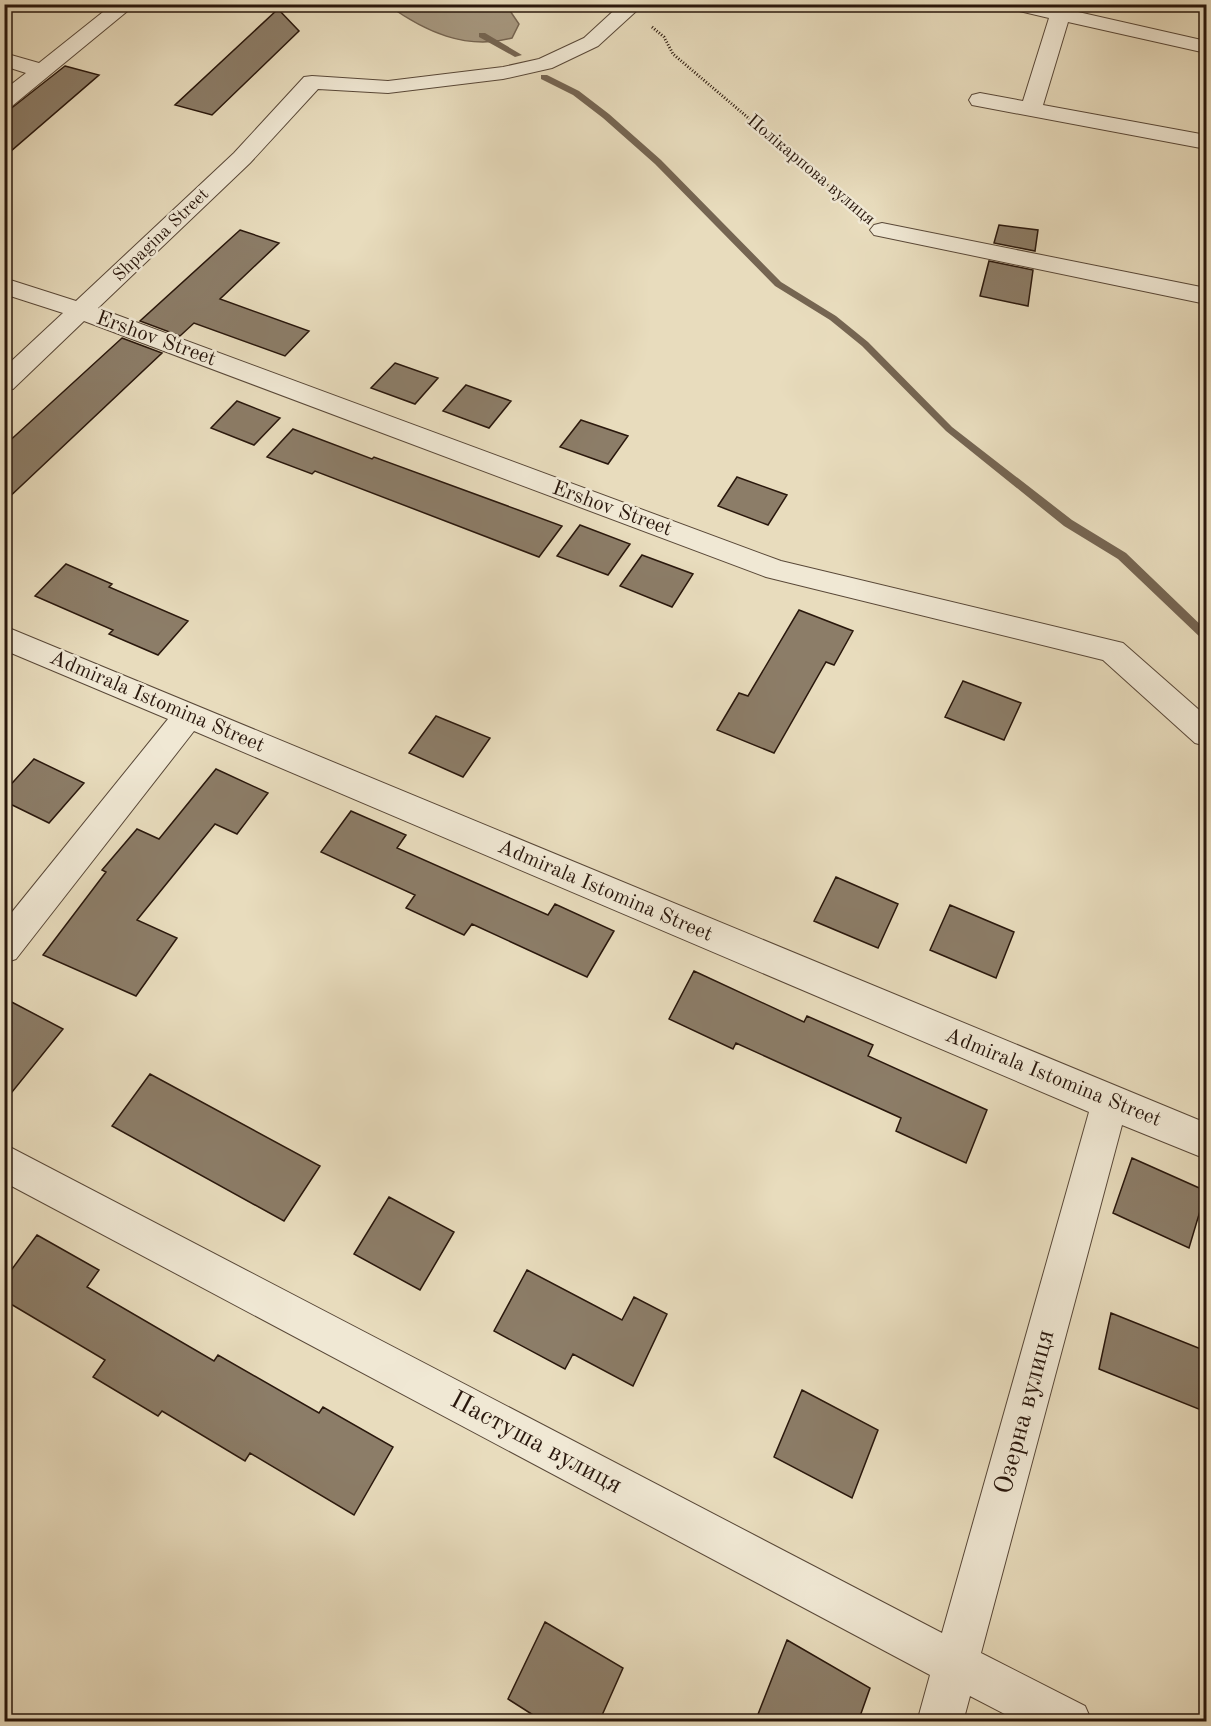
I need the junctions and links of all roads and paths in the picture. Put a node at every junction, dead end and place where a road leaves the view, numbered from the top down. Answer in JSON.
{"nodes":[{"id":1,"x":126,"y":4,"type":"edge"},
{"id":2,"x":1014,"y":4,"type":"edge"},
{"id":3,"x":633,"y":6,"type":"edge"},
{"id":4,"x":1060,"y":16,"type":"junction"},
{"id":5,"x":1206,"y":47,"type":"edge"},
{"id":6,"x":4,"y":59,"type":"edge"},
{"id":7,"x":43,"y":70,"type":"junction"},
{"id":8,"x":980,"y":100,"type":"dead end"},
{"id":9,"x":4,"y":101,"type":"edge"},
{"id":10,"x":1031,"y":110,"type":"junction"},
{"id":11,"x":1206,"y":142,"type":"edge"},
{"id":12,"x":882,"y":230,"type":"joint"},
{"id":13,"x":4,"y":286,"type":"edge"},
{"id":14,"x":1206,"y":296,"type":"edge"},
{"id":15,"x":81,"y":311,"type":"junction"},
{"id":16,"x":4,"y":384,"type":"edge"},
{"id":17,"x":4,"y":637,"type":"edge"},
{"id":18,"x":189,"y":715,"type":"junction"},
{"id":19,"x":1206,"y":734,"type":"edge"},
{"id":20,"x":4,"y":948,"type":"edge"},
{"id":21,"x":1110,"y":1103,"type":"junction"},
{"id":22,"x":1206,"y":1141,"type":"edge"},
{"id":23,"x":4,"y":1162,"type":"edge"},
{"id":24,"x":955,"y":1664,"type":"junction"},
{"id":25,"x":940,"y":1722,"type":"edge"},
{"id":26,"x":1069,"y":1722,"type":"edge"}],
"edges":[{"from":1,"to":7,"type":"street"},
{"from":2,"to":4,"type":"street"},
{"from":3,"to":12,"type":"path","name":"Полікарпова вулиця"},
{"from":3,"to":15,"type":"street","name":"Shpagina Street"},
{"from":4,"to":5,"type":"street"},
{"from":4,"to":10,"type":"street"},
{"from":6,"to":7,"type":"street"},
{"from":7,"to":9,"type":"street"},
{"from":8,"to":10,"type":"street"},
{"from":10,"to":11,"type":"street"},
{"from":12,"to":14,"type":"street","name":"Полікарпова вулиця"},
{"from":13,"to":15,"type":"street","name":"Ershov Street"},
{"from":15,"to":16,"type":"street","name":"Shpagina Street"},
{"from":15,"to":19,"type":"street","name":"Ershov Street"},
{"from":17,"to":18,"type":"street","name":"Admirala Istomina Street"},
{"from":18,"to":20,"type":"street"},
{"from":18,"to":21,"type":"street","name":"Admirala Istomina Street"},
{"from":21,"to":22,"type":"street","name":"Admirala Istomina Street"},
{"from":21,"to":24,"type":"street","name":"Озерна вулиця"},
{"from":23,"to":24,"type":"street","name":"Пастуша вулиця"},
{"from":24,"to":25,"type":"street","name":"Озерна вулиця"},
{"from":24,"to":26,"type":"street","name":"Пастуша вулиця"}]}
